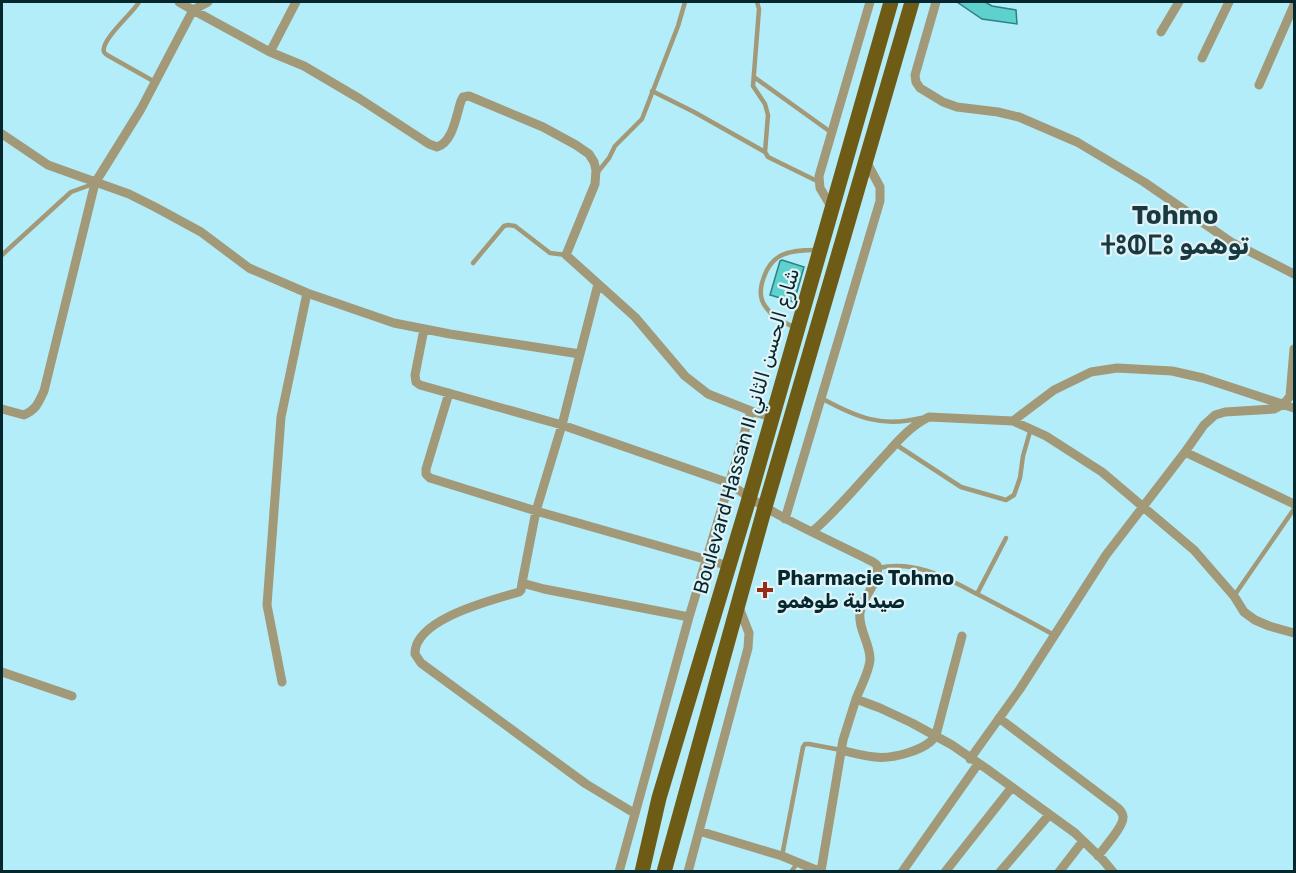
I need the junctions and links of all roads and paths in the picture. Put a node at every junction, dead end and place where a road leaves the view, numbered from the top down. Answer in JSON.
{"nodes":[{"id":1,"x":140,"y":2,"type":"edge"},
{"id":2,"x":179,"y":2,"type":"edge"},
{"id":3,"x":208,"y":2,"type":"edge"},
{"id":4,"x":296,"y":2,"type":"edge"},
{"id":5,"x":685,"y":2,"type":"edge"},
{"id":6,"x":757,"y":2,"type":"edge"},
{"id":7,"x":870,"y":2,"type":"edge"},
{"id":8,"x":891,"y":2,"type":"edge"},
{"id":9,"x":912,"y":2,"type":"edge"},
{"id":10,"x":936,"y":2,"type":"edge"},
{"id":11,"x":1179,"y":2,"type":"edge"},
{"id":12,"x":1229,"y":2,"type":"edge"},
{"id":13,"x":1283,"y":2,"type":"edge"},
{"id":14,"x":1294,"y":6,"type":"edge"},
{"id":15,"x":193,"y":10,"type":"junction"},
{"id":16,"x":1161,"y":32,"type":"dead end"},
{"id":17,"x":270,"y":52,"type":"junction"},
{"id":18,"x":1202,"y":58,"type":"dead end"},
{"id":19,"x":754,"y":77,"type":"junction"},
{"id":20,"x":155,"y":82,"type":"junction"},
{"id":21,"x":1258,"y":85,"type":"dead end"},
{"id":22,"x":652,"y":91,"type":"junction"},
{"id":23,"x":832,"y":133,"type":"junction"},
{"id":24,"x":2,"y":134,"type":"edge"},
{"id":25,"x":765,"y":152,"type":"junction"},
{"id":26,"x":865,"y":160,"type":"junction"},
{"id":27,"x":595,"y":175,"type":"junction"},
{"id":28,"x":819,"y":182,"type":"junction"},
{"id":29,"x":95,"y":183,"type":"junction"},
{"id":30,"x":832,"y":208,"type":"junction"},
{"id":31,"x":820,"y":250,"type":"junction"},
{"id":32,"x":839,"y":254,"type":"junction"},
{"id":33,"x":2,"y":255,"type":"edge"},
{"id":34,"x":566,"y":255,"type":"junction"},
{"id":35,"x":473,"y":263,"type":"dead end"},
{"id":36,"x":1294,"y":274,"type":"edge"},
{"id":37,"x":598,"y":284,"type":"junction"},
{"id":38,"x":307,"y":293,"type":"junction"},
{"id":39,"x":424,"y":329,"type":"junction"},
{"id":40,"x":797,"y":329,"type":"junction"},
{"id":41,"x":1294,"y":349,"type":"edge"},
{"id":42,"x":580,"y":354,"type":"junction"},
{"id":43,"x":449,"y":393,"type":"junction"},
{"id":44,"x":821,"y":398,"type":"junction"},
{"id":45,"x":1283,"y":404,"type":"junction"},
{"id":46,"x":2,"y":408,"type":"edge"},
{"id":47,"x":1294,"y":408,"type":"edge"},
{"id":48,"x":751,"y":411,"type":"junction"},
{"id":49,"x":772,"y":417,"type":"junction"},
{"id":50,"x":929,"y":417,"type":"junction"},
{"id":51,"x":1013,"y":421,"type":"junction"},
{"id":52,"x":562,"y":425,"type":"junction"},
{"id":53,"x":1031,"y":428,"type":"junction"},
{"id":54,"x":895,"y":444,"type":"junction"},
{"id":55,"x":1185,"y":452,"type":"junction"},
{"id":56,"x":729,"y":483,"type":"junction"},
{"id":57,"x":749,"y":499,"type":"junction"},
{"id":58,"x":1294,"y":504,"type":"edge"},
{"id":59,"x":765,"y":507,"type":"junction"},
{"id":60,"x":1143,"y":507,"type":"junction"},
{"id":61,"x":1294,"y":509,"type":"edge"},
{"id":62,"x":536,"y":511,"type":"junction"},
{"id":63,"x":785,"y":519,"type":"junction"},
{"id":64,"x":812,"y":531,"type":"junction"},
{"id":65,"x":1006,"y":538,"type":"dead end"},
{"id":66,"x":706,"y":560,"type":"junction"},
{"id":67,"x":729,"y":566,"type":"junction"},
{"id":68,"x":878,"y":568,"type":"junction"},
{"id":69,"x":522,"y":583,"type":"junction"},
{"id":70,"x":977,"y":594,"type":"junction"},
{"id":71,"x":1233,"y":596,"type":"junction"},
{"id":72,"x":738,"y":605,"type":"junction"},
{"id":73,"x":689,"y":616,"type":"junction"},
{"id":74,"x":1294,"y":633,"type":"edge"},
{"id":75,"x":1055,"y":635,"type":"junction"},
{"id":76,"x":962,"y":636,"type":"dead end"},
{"id":77,"x":2,"y":672,"type":"edge"},
{"id":78,"x":282,"y":682,"type":"dead end"},
{"id":79,"x":72,"y":696,"type":"dead end"},
{"id":80,"x":856,"y":699,"type":"junction"},
{"id":81,"x":999,"y":718,"type":"junction"},
{"id":82,"x":936,"y":735,"type":"junction"},
{"id":83,"x":842,"y":750,"type":"junction"},
{"id":84,"x":974,"y":761,"type":"junction"},
{"id":85,"x":1012,"y":788,"type":"junction"},
{"id":86,"x":634,"y":813,"type":"junction"},
{"id":87,"x":1049,"y":815,"type":"junction"},
{"id":88,"x":699,"y":831,"type":"junction"},
{"id":89,"x":1083,"y":841,"type":"junction"},
{"id":90,"x":782,"y":856,"type":"junction"},
{"id":91,"x":1098,"y":856,"type":"junction"},
{"id":92,"x":798,"y":862,"type":"junction"},
{"id":93,"x":821,"y":871,"type":"edge"},
{"id":94,"x":619,"y":872,"type":"edge"},
{"id":95,"x":642,"y":872,"type":"edge"},
{"id":96,"x":664,"y":872,"type":"edge"},
{"id":97,"x":688,"y":872,"type":"edge"},
{"id":98,"x":791,"y":872,"type":"edge"},
{"id":99,"x":902,"y":872,"type":"edge"},
{"id":100,"x":945,"y":872,"type":"edge"},
{"id":101,"x":1000,"y":872,"type":"edge"},
{"id":102,"x":1059,"y":872,"type":"edge"},
{"id":103,"x":1113,"y":872,"type":"edge"}],
"edges":[{"from":1,"to":20,"type":"lane"},
{"from":2,"to":15,"type":"street"},
{"from":3,"to":15,"type":"street"},
{"from":4,"to":17,"type":"street"},
{"from":5,"to":22,"type":"lane"},
{"from":6,"to":19,"type":"lane"},
{"from":7,"to":23,"type":"street"},
{"from":8,"to":30,"type":"main road","name":"Boulevard Hassan II شارع الحسن الثاني"},
{"from":9,"to":26,"type":"main road","name":"Boulevard Hassan II شارع الحسن الثاني"},
{"from":10,"to":36,"type":"street"},
{"from":11,"to":16,"type":"street"},
{"from":12,"to":18,"type":"street"},
{"from":13,"to":14,"type":"street"},
{"from":14,"to":21,"type":"street"},
{"from":15,"to":17,"type":"street"},
{"from":15,"to":20,"type":"street"},
{"from":17,"to":27,"type":"street"},
{"from":19,"to":23,"type":"lane"},
{"from":19,"to":25,"type":"lane"},
{"from":20,"to":29,"type":"street"},
{"from":22,"to":25,"type":"lane"},
{"from":22,"to":27,"type":"lane"},
{"from":23,"to":28,"type":"street"},
{"from":24,"to":29,"type":"street"},
{"from":25,"to":28,"type":"lane"},
{"from":26,"to":32,"type":"main road","name":"Boulevard Hassan II شارع الحسن الثاني"},
{"from":26,"to":44,"type":"street"},
{"from":27,"to":34,"type":"street"},
{"from":28,"to":30,"type":"street"},
{"from":29,"to":33,"type":"lane"},
{"from":29,"to":38,"type":"street"},
{"from":29,"to":46,"type":"street"},
{"from":30,"to":31,"type":"main road","name":"Boulevard Hassan II شارع الحسن الثاني"},
{"from":31,"to":32,"type":"lane"},
{"from":31,"to":40,"type":"main road","name":"Boulevard Hassan II شارع الحسن الثاني"},
{"from":31,"to":40,"type":"lane"},
{"from":32,"to":59,"type":"main road","name":"Boulevard Hassan II شارع الحسن الثاني"},
{"from":34,"to":35,"type":"lane"},
{"from":34,"to":37,"type":"street"},
{"from":37,"to":42,"type":"street"},
{"from":37,"to":48,"type":"street"},
{"from":38,"to":39,"type":"street"},
{"from":38,"to":78,"type":"street"},
{"from":39,"to":42,"type":"street"},
{"from":39,"to":43,"type":"street"},
{"from":40,"to":49,"type":"main road","name":"Boulevard Hassan II شارع الحسن الثاني"},
{"from":41,"to":45,"type":"street"},
{"from":42,"to":52,"type":"street"},
{"from":43,"to":52,"type":"street"},
{"from":43,"to":62,"type":"street"},
{"from":44,"to":50,"type":"lane"},
{"from":44,"to":63,"type":"street"},
{"from":45,"to":47,"type":"street"},
{"from":45,"to":51,"type":"street"},
{"from":45,"to":55,"type":"street"},
{"from":48,"to":49,"type":"street"},
{"from":48,"to":56,"type":"street"},
{"from":49,"to":57,"type":"main road","name":"Boulevard Hassan II شارع الحسن الثاني"},
{"from":50,"to":51,"type":"street"},
{"from":50,"to":54,"type":"street"},
{"from":51,"to":53,"type":"street"},
{"from":52,"to":56,"type":"street"},
{"from":52,"to":62,"type":"street"},
{"from":53,"to":54,"type":"lane"},
{"from":53,"to":60,"type":"street"},
{"from":54,"to":64,"type":"street"},
{"from":55,"to":58,"type":"street"},
{"from":55,"to":60,"type":"street"},
{"from":56,"to":57,"type":"street"},
{"from":56,"to":66,"type":"street"},
{"from":57,"to":59,"type":"street"},
{"from":57,"to":67,"type":"main road","name":"Boulevard Hassan II شارع الحسن الثاني"},
{"from":59,"to":63,"type":"street"},
{"from":59,"to":72,"type":"main road","name":"Boulevard Hassan II شارع الحسن الثاني"},
{"from":60,"to":71,"type":"street"},
{"from":60,"to":75,"type":"street"},
{"from":61,"to":71,"type":"lane"},
{"from":62,"to":66,"type":"street"},
{"from":62,"to":69,"type":"street"},
{"from":63,"to":64,"type":"street"},
{"from":64,"to":68,"type":"street"},
{"from":65,"to":70,"type":"lane"},
{"from":66,"to":67,"type":"street"},
{"from":66,"to":73,"type":"street"},
{"from":67,"to":95,"type":"main road","name":"Boulevard Hassan II شارع الحسن الثاني"},
{"from":68,"to":70,"type":"lane"},
{"from":68,"to":80,"type":"street"},
{"from":69,"to":73,"type":"street"},
{"from":69,"to":86,"type":"street"},
{"from":70,"to":75,"type":"lane"},
{"from":71,"to":74,"type":"street"},
{"from":72,"to":88,"type":"street"},
{"from":72,"to":96,"type":"main road","name":"Boulevard Hassan II شارع الحسن الثاني"},
{"from":73,"to":86,"type":"street"},
{"from":75,"to":81,"type":"street"},
{"from":76,"to":82,"type":"street"},
{"from":77,"to":79,"type":"street"},
{"from":80,"to":82,"type":"street"},
{"from":80,"to":83,"type":"street"},
{"from":81,"to":84,"type":"street"},
{"from":81,"to":91,"type":"street"},
{"from":82,"to":83,"type":"street"},
{"from":82,"to":84,"type":"street"},
{"from":83,"to":90,"type":"lane"},
{"from":83,"to":93,"type":"street"},
{"from":84,"to":85,"type":"street"},
{"from":84,"to":99,"type":"street"},
{"from":85,"to":87,"type":"street"},
{"from":85,"to":100,"type":"street"},
{"from":86,"to":94,"type":"street"},
{"from":87,"to":89,"type":"street"},
{"from":87,"to":101,"type":"street"},
{"from":88,"to":90,"type":"street"},
{"from":88,"to":97,"type":"street"},
{"from":89,"to":91,"type":"street"},
{"from":89,"to":102,"type":"street"},
{"from":90,"to":92,"type":"street"},
{"from":91,"to":103,"type":"street"},
{"from":92,"to":93,"type":"street"},
{"from":92,"to":98,"type":"lane"}]}
